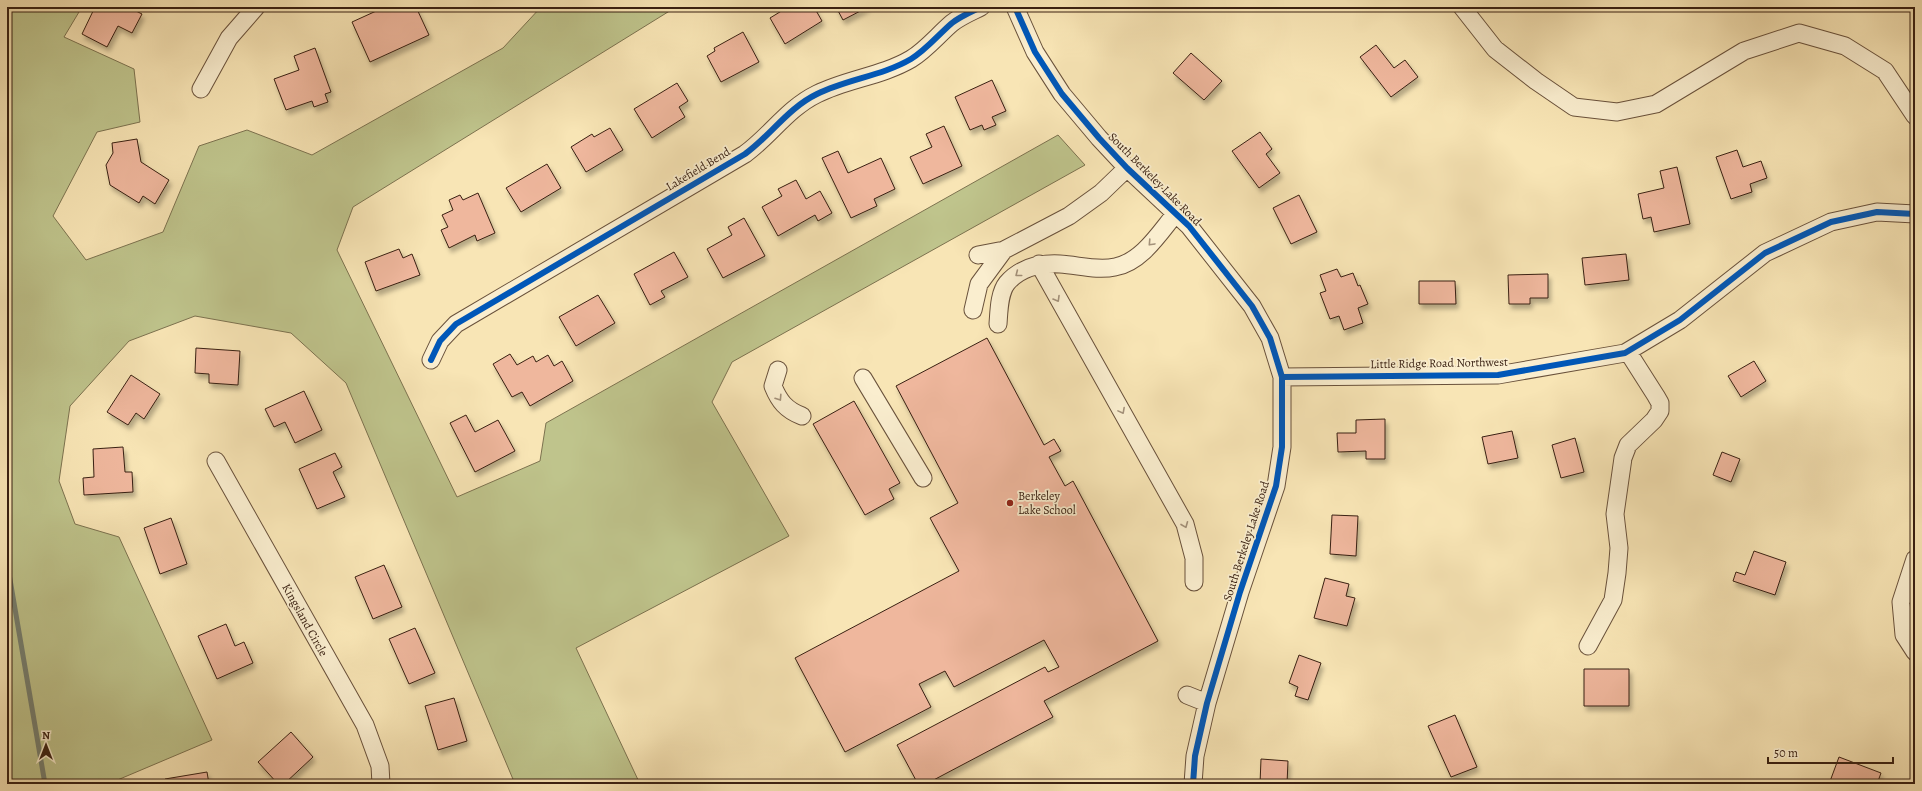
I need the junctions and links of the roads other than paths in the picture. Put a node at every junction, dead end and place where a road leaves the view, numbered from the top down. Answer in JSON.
{"nodes":[{"id":1,"x":256,"y":7,"type":"edge"},
{"id":2,"x":981,"y":7,"type":"edge"},
{"id":3,"x":1015,"y":7,"type":"edge"},
{"id":4,"x":1462,"y":7,"type":"edge"},
{"id":5,"x":201,"y":89,"type":"dead end"},
{"id":6,"x":1915,"y":116,"type":"edge"},
{"id":7,"x":1126,"y":168,"type":"junction"},
{"id":8,"x":1176,"y":213,"type":"junction"},
{"id":9,"x":1915,"y":214,"type":"edge"},
{"id":10,"x":1004,"y":250,"type":"junction"},
{"id":11,"x":978,"y":255,"type":"dead end"},
{"id":12,"x":1039,"y":264,"type":"junction"},
{"id":13,"x":973,"y":310,"type":"dead end"},
{"id":14,"x":998,"y":324,"type":"dead end"},
{"id":15,"x":1628,"y":352,"type":"junction"},
{"id":16,"x":431,"y":360,"type":"dead end"},
{"id":17,"x":778,"y":370,"type":"dead end"},
{"id":18,"x":1282,"y":377,"type":"junction"},
{"id":19,"x":863,"y":378,"type":"dead end"},
{"id":20,"x":802,"y":416,"type":"dead end"},
{"id":21,"x":216,"y":461,"type":"dead end"},
{"id":22,"x":923,"y":478,"type":"dead end"},
{"id":23,"x":1915,"y":559,"type":"edge"},
{"id":24,"x":1194,"y":582,"type":"dead end"},
{"id":25,"x":1588,"y":646,"type":"dead end"},
{"id":26,"x":1915,"y":652,"type":"edge"},
{"id":27,"x":1187,"y":695,"type":"dead end"},
{"id":28,"x":1207,"y":703,"type":"junction"},
{"id":29,"x":381,"y":784,"type":"edge"},
{"id":30,"x":1193,"y":784,"type":"edge"}],
"edges":[{"from":1,"to":5,"type":"street"},
{"from":2,"to":16,"type":"street","name":"Lakefield Bend"},
{"from":3,"to":7,"type":"street","name":"South Berkeley Lake Road"},
{"from":4,"to":6,"type":"street"},
{"from":7,"to":8,"type":"street","name":"South Berkeley Lake Road"},
{"from":7,"to":10,"type":"street"},
{"from":8,"to":12,"type":"street","one_way":true},
{"from":8,"to":18,"type":"street","name":"South Berkeley Lake Road"},
{"from":9,"to":15,"type":"street","name":"Little Ridge Road Northwest"},
{"from":10,"to":11,"type":"street"},
{"from":10,"to":13,"type":"street"},
{"from":12,"to":14,"type":"street","one_way":true},
{"from":12,"to":24,"type":"street","one_way":true},
{"from":15,"to":18,"type":"street","name":"Little Ridge Road Northwest"},
{"from":15,"to":25,"type":"street"},
{"from":17,"to":20,"type":"street","one_way":true},
{"from":18,"to":28,"type":"street","name":"South Berkeley Lake Road"},
{"from":19,"to":22,"type":"street"},
{"from":21,"to":29,"type":"street","name":"Kingsland Circle"},
{"from":23,"to":26,"type":"street"},
{"from":27,"to":28,"type":"street"},
{"from":28,"to":30,"type":"street","name":"South Berkeley Lake Road"}]}
